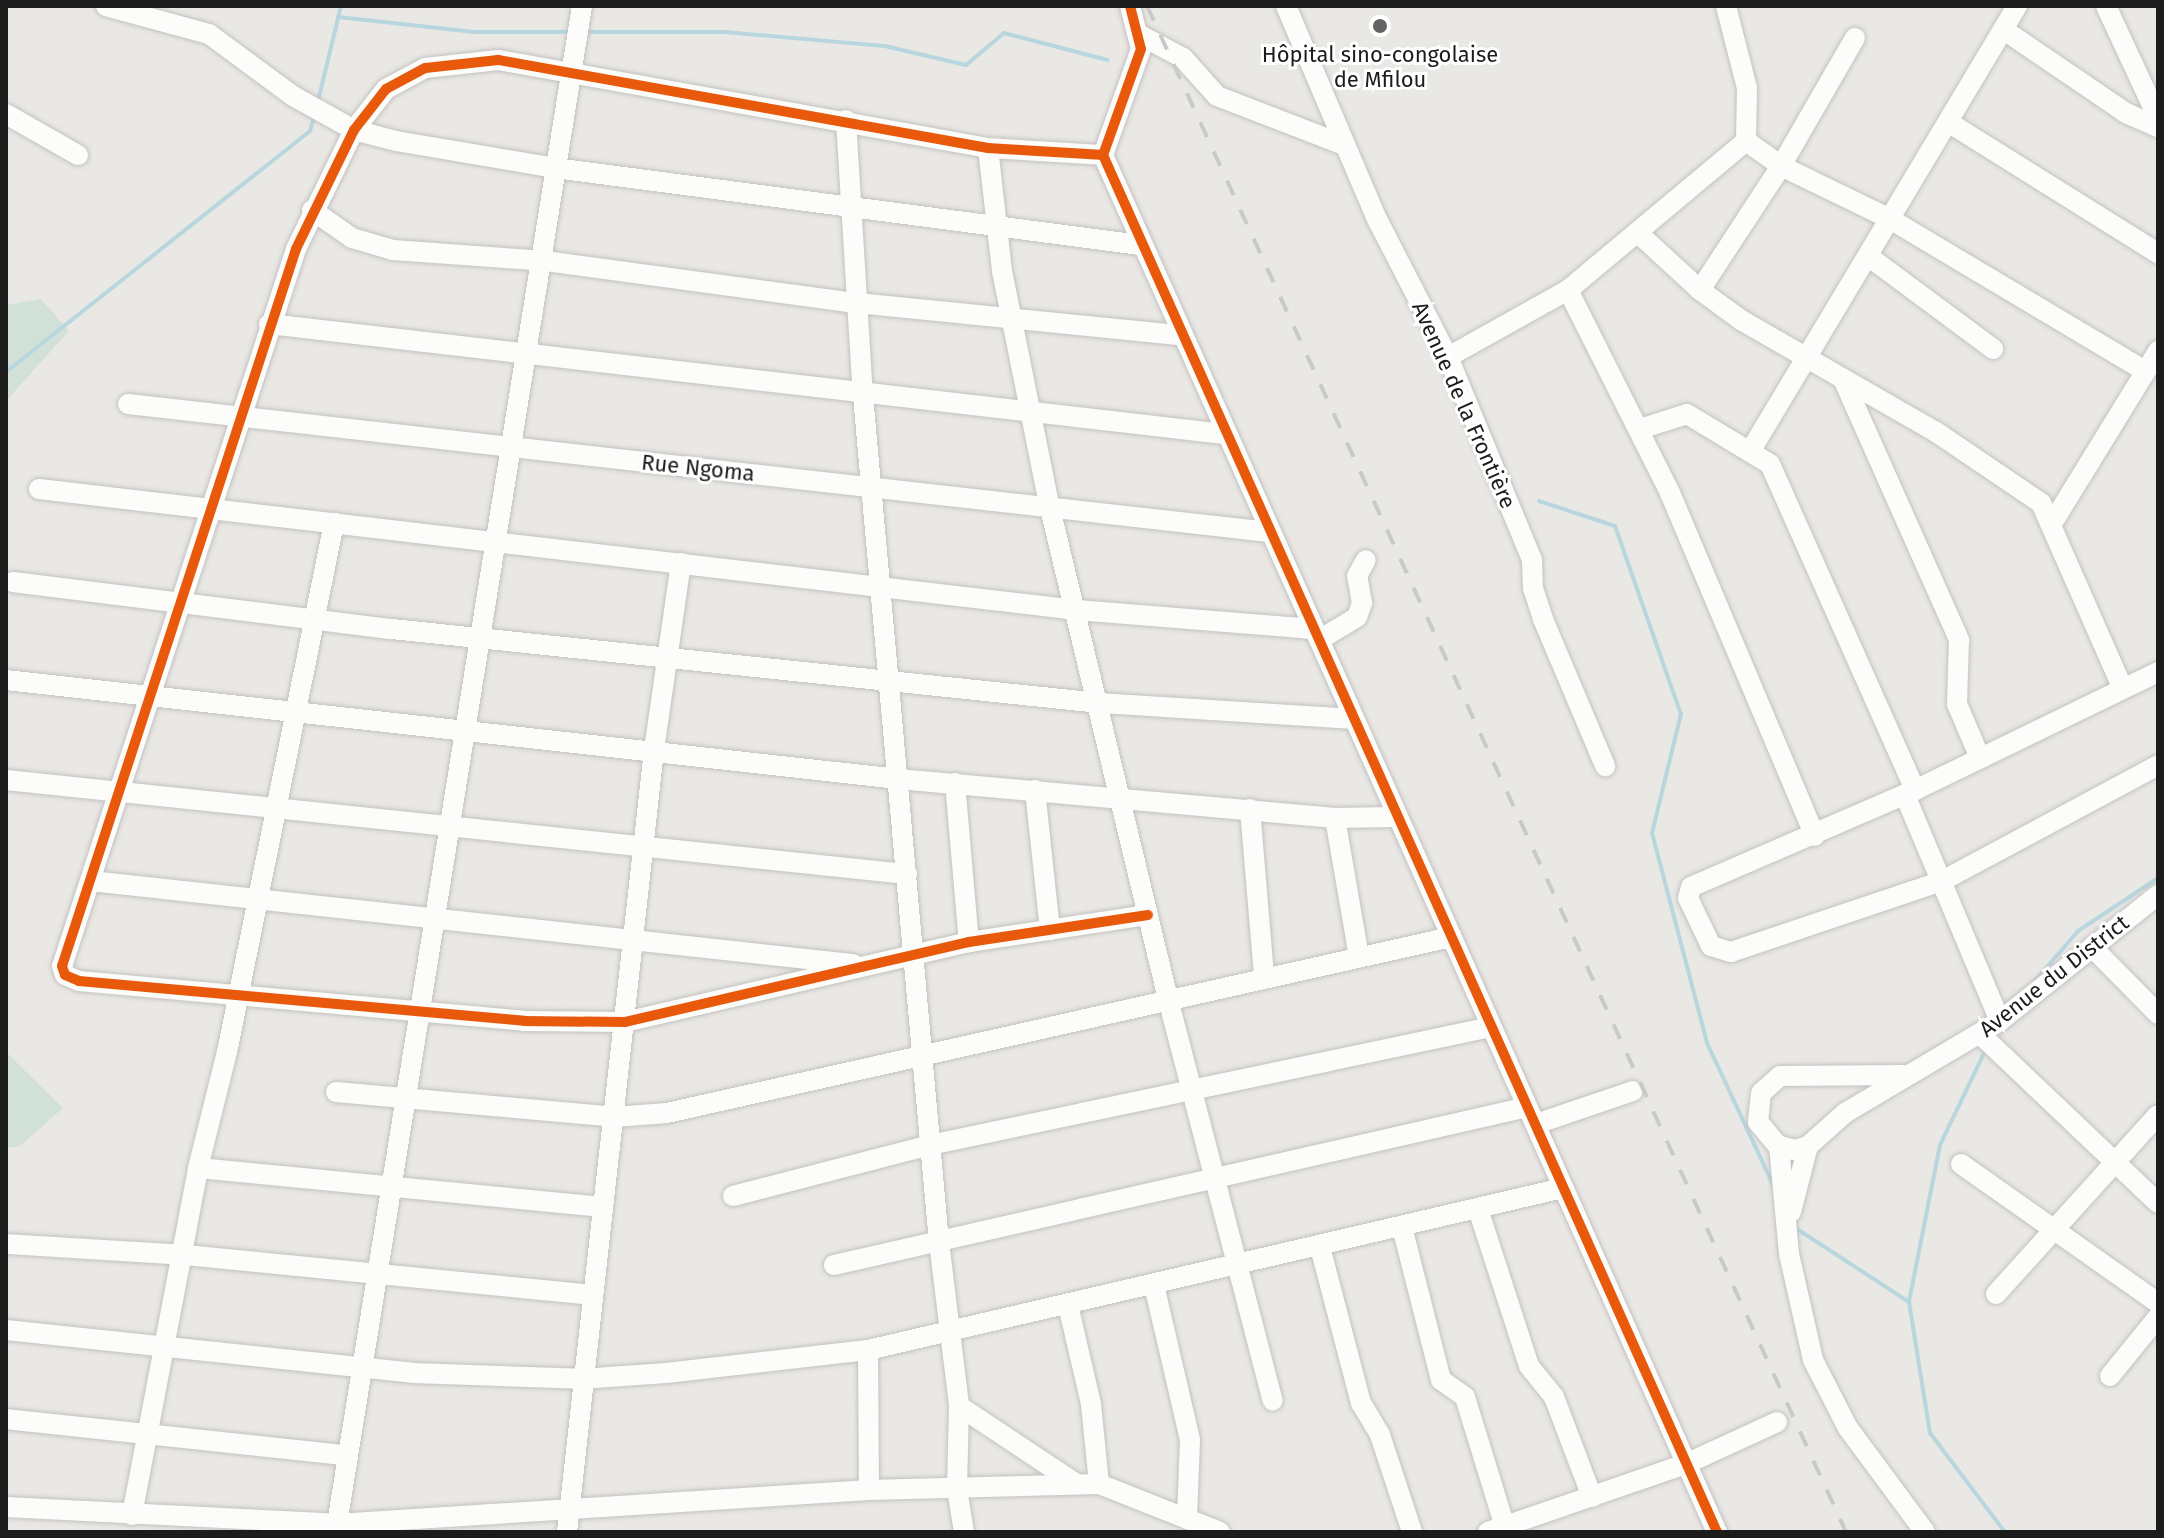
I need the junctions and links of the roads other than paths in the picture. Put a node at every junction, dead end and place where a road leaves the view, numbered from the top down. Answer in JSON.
{"nodes":[{"id":1,"x":106,"y":6,"type":"edge"},
{"id":2,"x":582,"y":6,"type":"edge"},
{"id":3,"x":1130,"y":6,"type":"edge"},
{"id":4,"x":1286,"y":6,"type":"edge"},
{"id":5,"x":1726,"y":6,"type":"edge"},
{"id":6,"x":2017,"y":6,"type":"edge"},
{"id":7,"x":2106,"y":6,"type":"edge"},
{"id":8,"x":2004,"y":30,"type":"junction"},
{"id":9,"x":1140,"y":35,"type":"junction"},
{"id":10,"x":1855,"y":38,"type":"dead end"},
{"id":11,"x":571,"y":71,"type":"junction"},
{"id":12,"x":6,"y":114,"type":"edge"},
{"id":13,"x":2158,"y":118,"type":"edge"},
{"id":14,"x":846,"y":120,"type":"junction"},
{"id":15,"x":1948,"y":122,"type":"junction"},
{"id":16,"x":2158,"y":127,"type":"edge"},
{"id":17,"x":354,"y":130,"type":"junction"},
{"id":18,"x":1746,"y":141,"type":"junction"},
{"id":19,"x":1344,"y":145,"type":"junction"},
{"id":20,"x":988,"y":148,"type":"junction"},
{"id":21,"x":78,"y":155,"type":"dead end"},
{"id":22,"x":1103,"y":155,"type":"junction"},
{"id":23,"x":1781,"y":166,"type":"junction"},
{"id":24,"x":555,"y":168,"type":"junction"},
{"id":25,"x":853,"y":208,"type":"junction"},
{"id":26,"x":312,"y":210,"type":"junction"},
{"id":27,"x":1890,"y":219,"type":"junction"},
{"id":28,"x":995,"y":226,"type":"junction"},
{"id":29,"x":1638,"y":233,"type":"junction"},
{"id":30,"x":1140,"y":245,"type":"junction"},
{"id":31,"x":2158,"y":253,"type":"edge"},
{"id":32,"x":1868,"y":256,"type":"junction"},
{"id":33,"x":545,"y":261,"type":"junction"},
{"id":34,"x":1568,"y":290,"type":"junction"},
{"id":35,"x":1700,"y":290,"type":"junction"},
{"id":36,"x":857,"y":303,"type":"junction"},
{"id":37,"x":1012,"y":317,"type":"junction"},
{"id":38,"x":269,"y":324,"type":"junction"},
{"id":39,"x":1180,"y":335,"type":"junction"},
{"id":40,"x":1993,"y":349,"type":"dead end"},
{"id":41,"x":2158,"y":351,"type":"edge"},
{"id":42,"x":528,"y":354,"type":"junction"},
{"id":43,"x":1448,"y":357,"type":"junction"},
{"id":44,"x":1805,"y":359,"type":"junction"},
{"id":45,"x":2145,"y":371,"type":"junction"},
{"id":46,"x":1843,"y":379,"type":"junction"},
{"id":47,"x":863,"y":396,"type":"junction"},
{"id":48,"x":128,"y":404,"type":"dead end"},
{"id":49,"x":1033,"y":415,"type":"junction"},
{"id":50,"x":236,"y":419,"type":"junction"},
{"id":51,"x":1640,"y":429,"type":"junction"},
{"id":52,"x":1224,"y":434,"type":"junction"},
{"id":53,"x":513,"y":449,"type":"junction"},
{"id":54,"x":1751,"y":450,"type":"junction"},
{"id":55,"x":39,"y":489,"type":"dead end"},
{"id":56,"x":875,"y":489,"type":"junction"},
{"id":57,"x":1049,"y":504,"type":"junction"},
{"id":58,"x":208,"y":509,"type":"junction"},
{"id":59,"x":2053,"y":522,"type":"junction"},
{"id":60,"x":334,"y":523,"type":"junction"},
{"id":61,"x":1269,"y":532,"type":"junction"},
{"id":62,"x":497,"y":540,"type":"junction"},
{"id":63,"x":1366,"y":560,"type":"dead end"},
{"id":64,"x":681,"y":563,"type":"junction"},
{"id":65,"x":13,"y":582,"type":"dead end"},
{"id":66,"x":883,"y":584,"type":"junction"},
{"id":67,"x":177,"y":602,"type":"junction"},
{"id":68,"x":1077,"y":610,"type":"junction"},
{"id":69,"x":315,"y":618,"type":"junction"},
{"id":70,"x":1316,"y":634,"type":"junction"},
{"id":71,"x":481,"y":637,"type":"junction"},
{"id":72,"x":666,"y":658,"type":"junction"},
{"id":73,"x":2158,"y":672,"type":"edge"},
{"id":74,"x":6,"y":680,"type":"edge"},
{"id":75,"x":891,"y":681,"type":"junction"},
{"id":76,"x":2123,"y":689,"type":"junction"},
{"id":77,"x":148,"y":697,"type":"junction"},
{"id":78,"x":1100,"y":703,"type":"junction"},
{"id":79,"x":296,"y":714,"type":"junction"},
{"id":80,"x":1352,"y":719,"type":"junction"},
{"id":81,"x":465,"y":728,"type":"junction"},
{"id":82,"x":654,"y":750,"type":"junction"},
{"id":83,"x":1980,"y":758,"type":"junction"},
{"id":84,"x":2158,"y":765,"type":"edge"},
{"id":85,"x":1605,"y":766,"type":"dead end"},
{"id":86,"x":898,"y":779,"type":"junction"},
{"id":87,"x":6,"y":780,"type":"edge"},
{"id":88,"x":955,"y":783,"type":"junction"},
{"id":89,"x":1035,"y":790,"type":"junction"},
{"id":90,"x":119,"y":793,"type":"junction"},
{"id":91,"x":1910,"y":793,"type":"junction"},
{"id":92,"x":1120,"y":795,"type":"junction"},
{"id":93,"x":277,"y":807,"type":"junction"},
{"id":94,"x":1250,"y":809,"type":"junction"},
{"id":95,"x":1394,"y":817,"type":"junction"},
{"id":96,"x":1335,"y":818,"type":"junction"},
{"id":97,"x":450,"y":826,"type":"junction"},
{"id":98,"x":1815,"y":836,"type":"junction"},
{"id":99,"x":645,"y":846,"type":"junction"},
{"id":100,"x":907,"y":874,"type":"junction"},
{"id":101,"x":91,"y":881,"type":"junction"},
{"id":102,"x":1942,"y":881,"type":"junction"},
{"id":103,"x":2158,"y":895,"type":"edge"},
{"id":104,"x":256,"y":900,"type":"junction"},
{"id":105,"x":1148,"y":915,"type":"junction"},
{"id":106,"x":434,"y":918,"type":"junction"},
{"id":107,"x":1050,"y":930,"type":"junction"},
{"id":108,"x":635,"y":937,"type":"junction"},
{"id":109,"x":1451,"y":937,"type":"junction"},
{"id":110,"x":969,"y":942,"type":"junction"},
{"id":111,"x":2092,"y":947,"type":"junction"},
{"id":112,"x":913,"y":955,"type":"junction"},
{"id":113,"x":1359,"y":957,"type":"junction"},
{"id":114,"x":861,"y":965,"type":"junction"},
{"id":115,"x":1264,"y":977,"type":"junction"},
{"id":116,"x":237,"y":991,"type":"junction"},
{"id":117,"x":1168,"y":999,"type":"junction"},
{"id":118,"x":421,"y":1009,"type":"junction"},
{"id":119,"x":2158,"y":1014,"type":"edge"},
{"id":120,"x":2000,"y":1021,"type":"junction"},
{"id":121,"x":625,"y":1022,"type":"junction"},
{"id":122,"x":1491,"y":1027,"type":"junction"},
{"id":123,"x":1980,"y":1034,"type":"junction"},
{"id":124,"x":923,"y":1057,"type":"junction"},
{"id":125,"x":1903,"y":1075,"type":"junction"},
{"id":126,"x":1191,"y":1089,"type":"junction"},
{"id":127,"x":1633,"y":1091,"type":"dead end"},
{"id":128,"x":336,"y":1092,"type":"dead end"},
{"id":129,"x":403,"y":1101,"type":"junction"},
{"id":130,"x":2158,"y":1115,"type":"edge"},
{"id":131,"x":1532,"y":1116,"type":"junction"},
{"id":132,"x":614,"y":1117,"type":"junction"},
{"id":133,"x":930,"y":1145,"type":"junction"},
{"id":134,"x":1779,"y":1146,"type":"junction"},
{"id":135,"x":1808,"y":1146,"type":"junction"},
{"id":136,"x":2114,"y":1162,"type":"junction"},
{"id":137,"x":1961,"y":1164,"type":"dead end"},
{"id":138,"x":198,"y":1168,"type":"junction"},
{"id":139,"x":1215,"y":1176,"type":"junction"},
{"id":140,"x":390,"y":1185,"type":"junction"},
{"id":141,"x":1563,"y":1188,"type":"junction"},
{"id":142,"x":733,"y":1196,"type":"dead end"},
{"id":143,"x":2158,"y":1203,"type":"edge"},
{"id":144,"x":603,"y":1207,"type":"junction"},
{"id":145,"x":1478,"y":1209,"type":"junction"},
{"id":146,"x":1402,"y":1227,"type":"junction"},
{"id":147,"x":1787,"y":1228,"type":"junction"},
{"id":148,"x":2052,"y":1229,"type":"junction"},
{"id":149,"x":939,"y":1242,"type":"junction"},
{"id":150,"x":6,"y":1244,"type":"edge"},
{"id":151,"x":1320,"y":1247,"type":"junction"},
{"id":152,"x":185,"y":1255,"type":"junction"},
{"id":153,"x":1240,"y":1264,"type":"junction"},
{"id":154,"x":834,"y":1265,"type":"dead end"},
{"id":155,"x":374,"y":1275,"type":"junction"},
{"id":156,"x":1154,"y":1285,"type":"junction"},
{"id":157,"x":1996,"y":1294,"type":"dead end"},
{"id":158,"x":591,"y":1295,"type":"junction"},
{"id":159,"x":2158,"y":1303,"type":"edge"},
{"id":160,"x":1068,"y":1305,"type":"junction"},
{"id":161,"x":2158,"y":1317,"type":"edge"},
{"id":162,"x":6,"y":1330,"type":"edge"},
{"id":163,"x":949,"y":1331,"type":"junction"},
{"id":164,"x":168,"y":1346,"type":"junction"},
{"id":165,"x":868,"y":1350,"type":"junction"},
{"id":166,"x":360,"y":1366,"type":"junction"},
{"id":167,"x":2110,"y":1376,"type":"dead end"},
{"id":168,"x":581,"y":1379,"type":"junction"},
{"id":169,"x":1273,"y":1401,"type":"dead end"},
{"id":170,"x":959,"y":1406,"type":"junction"},
{"id":171,"x":6,"y":1419,"type":"edge"},
{"id":172,"x":1777,"y":1422,"type":"dead end"},
{"id":173,"x":147,"y":1436,"type":"junction"},
{"id":174,"x":345,"y":1455,"type":"junction"},
{"id":175,"x":1688,"y":1463,"type":"junction"},
{"id":176,"x":1075,"y":1483,"type":"junction"},
{"id":177,"x":1099,"y":1484,"type":"junction"},
{"id":178,"x":957,"y":1489,"type":"junction"},
{"id":179,"x":869,"y":1490,"type":"junction"},
{"id":180,"x":1592,"y":1497,"type":"junction"},
{"id":181,"x":6,"y":1507,"type":"edge"},
{"id":182,"x":568,"y":1509,"type":"junction"},
{"id":183,"x":132,"y":1515,"type":"junction"},
{"id":184,"x":1187,"y":1519,"type":"junction"},
{"id":185,"x":337,"y":1524,"type":"junction"},
{"id":186,"x":1496,"y":1529,"type":"edge"},
{"id":187,"x":567,"y":1532,"type":"edge"},
{"id":188,"x":964,"y":1532,"type":"edge"},
{"id":189,"x":1220,"y":1532,"type":"edge"},
{"id":190,"x":1412,"y":1532,"type":"edge"},
{"id":191,"x":1717,"y":1532,"type":"edge"},
{"id":192,"x":1925,"y":1532,"type":"edge"}],
"edges":[{"from":1,"to":17,"type":"street"},
{"from":2,"to":11,"type":"street"},
{"from":3,"to":9,"type":"street"},
{"from":4,"to":19,"type":"street","name":"Avenue de la Frontière"},
{"from":5,"to":18,"type":"street"},
{"from":6,"to":8,"type":"street"},
{"from":7,"to":13,"type":"street"},
{"from":8,"to":15,"type":"street"},
{"from":8,"to":16,"type":"street"},
{"from":9,"to":19,"type":"street"},
{"from":9,"to":22,"type":"street"},
{"from":10,"to":23,"type":"street"},
{"from":11,"to":14,"type":"street"},
{"from":11,"to":17,"type":"street"},
{"from":11,"to":24,"type":"street"},
{"from":12,"to":21,"type":"street"},
{"from":14,"to":20,"type":"street"},
{"from":14,"to":25,"type":"street"},
{"from":15,"to":27,"type":"street"},
{"from":15,"to":31,"type":"street"},
{"from":17,"to":24,"type":"street"},
{"from":17,"to":26,"type":"street"},
{"from":18,"to":23,"type":"street"},
{"from":18,"to":29,"type":"street"},
{"from":19,"to":43,"type":"street","name":"Avenue de la Frontière"},
{"from":20,"to":22,"type":"street"},
{"from":20,"to":28,"type":"street"},
{"from":22,"to":30,"type":"street"},
{"from":23,"to":27,"type":"street"},
{"from":23,"to":35,"type":"street"},
{"from":24,"to":25,"type":"street"},
{"from":24,"to":33,"type":"street"},
{"from":25,"to":28,"type":"street"},
{"from":25,"to":36,"type":"street"},
{"from":26,"to":33,"type":"street"},
{"from":26,"to":38,"type":"street"},
{"from":27,"to":32,"type":"street"},
{"from":27,"to":45,"type":"street"},
{"from":28,"to":30,"type":"street"},
{"from":28,"to":37,"type":"street"},
{"from":29,"to":34,"type":"street"},
{"from":29,"to":35,"type":"street"},
{"from":30,"to":39,"type":"street"},
{"from":32,"to":40,"type":"street"},
{"from":32,"to":44,"type":"street"},
{"from":33,"to":36,"type":"street"},
{"from":33,"to":42,"type":"street"},
{"from":34,"to":43,"type":"street"},
{"from":34,"to":51,"type":"street"},
{"from":35,"to":44,"type":"street"},
{"from":36,"to":37,"type":"street"},
{"from":36,"to":47,"type":"street"},
{"from":37,"to":39,"type":"street"},
{"from":37,"to":49,"type":"street"},
{"from":38,"to":42,"type":"street"},
{"from":38,"to":50,"type":"street"},
{"from":39,"to":52,"type":"street"},
{"from":41,"to":45,"type":"street"},
{"from":42,"to":47,"type":"street"},
{"from":42,"to":53,"type":"street"},
{"from":43,"to":85,"type":"street","name":"Avenue de la Frontière"},
{"from":44,"to":46,"type":"street"},
{"from":44,"to":54,"type":"street"},
{"from":45,"to":59,"type":"street"},
{"from":46,"to":59,"type":"street"},
{"from":46,"to":83,"type":"street"},
{"from":47,"to":49,"type":"street"},
{"from":47,"to":56,"type":"street"},
{"from":48,"to":50,"type":"street","name":"Rue Ngoma"},
{"from":49,"to":52,"type":"street"},
{"from":49,"to":57,"type":"street"},
{"from":50,"to":53,"type":"street","name":"Rue Ngoma"},
{"from":50,"to":58,"type":"street"},
{"from":51,"to":54,"type":"street"},
{"from":51,"to":98,"type":"street"},
{"from":52,"to":61,"type":"street"},
{"from":53,"to":56,"type":"street","name":"Rue Ngoma"},
{"from":53,"to":62,"type":"street"},
{"from":54,"to":91,"type":"street"},
{"from":55,"to":58,"type":"street"},
{"from":56,"to":57,"type":"street","name":"Rue Ngoma"},
{"from":56,"to":66,"type":"street"},
{"from":57,"to":61,"type":"street","name":"Rue Ngoma"},
{"from":57,"to":68,"type":"street"},
{"from":58,"to":60,"type":"street"},
{"from":58,"to":67,"type":"street"},
{"from":59,"to":76,"type":"street"},
{"from":60,"to":62,"type":"street"},
{"from":60,"to":69,"type":"street"},
{"from":61,"to":70,"type":"street"},
{"from":62,"to":64,"type":"street"},
{"from":62,"to":71,"type":"street"},
{"from":63,"to":70,"type":"street"},
{"from":64,"to":66,"type":"street"},
{"from":64,"to":72,"type":"street"},
{"from":65,"to":67,"type":"street"},
{"from":66,"to":68,"type":"street"},
{"from":66,"to":75,"type":"street"},
{"from":67,"to":69,"type":"street"},
{"from":67,"to":77,"type":"street"},
{"from":68,"to":70,"type":"street"},
{"from":68,"to":78,"type":"street"},
{"from":69,"to":71,"type":"street"},
{"from":69,"to":79,"type":"street"},
{"from":70,"to":80,"type":"street"},
{"from":71,"to":72,"type":"street"},
{"from":71,"to":81,"type":"street"},
{"from":72,"to":75,"type":"street"},
{"from":72,"to":82,"type":"street"},
{"from":73,"to":76,"type":"street"},
{"from":74,"to":77,"type":"street"},
{"from":75,"to":78,"type":"street"},
{"from":75,"to":86,"type":"street"},
{"from":76,"to":83,"type":"street"},
{"from":77,"to":79,"type":"street"},
{"from":77,"to":90,"type":"street"},
{"from":78,"to":80,"type":"street"},
{"from":78,"to":92,"type":"street"},
{"from":79,"to":81,"type":"street"},
{"from":79,"to":93,"type":"street"},
{"from":80,"to":95,"type":"street"},
{"from":81,"to":82,"type":"street"},
{"from":81,"to":97,"type":"street"},
{"from":82,"to":86,"type":"street"},
{"from":82,"to":99,"type":"street"},
{"from":83,"to":91,"type":"street"},
{"from":84,"to":102,"type":"street"},
{"from":86,"to":88,"type":"street"},
{"from":86,"to":100,"type":"street"},
{"from":87,"to":90,"type":"street"},
{"from":88,"to":89,"type":"street"},
{"from":88,"to":110,"type":"street"},
{"from":89,"to":92,"type":"street"},
{"from":89,"to":107,"type":"street"},
{"from":90,"to":93,"type":"street"},
{"from":90,"to":101,"type":"street"},
{"from":91,"to":98,"type":"street"},
{"from":91,"to":102,"type":"street"},
{"from":92,"to":94,"type":"street"},
{"from":92,"to":105,"type":"street"},
{"from":93,"to":97,"type":"street"},
{"from":93,"to":104,"type":"street"},
{"from":94,"to":96,"type":"street"},
{"from":94,"to":115,"type":"street"},
{"from":95,"to":96,"type":"street"},
{"from":95,"to":109,"type":"street"},
{"from":96,"to":113,"type":"street"},
{"from":97,"to":99,"type":"street"},
{"from":97,"to":106,"type":"street"},
{"from":98,"to":102,"type":"street"},
{"from":99,"to":100,"type":"street"},
{"from":99,"to":108,"type":"street"},
{"from":100,"to":112,"type":"street"},
{"from":101,"to":104,"type":"street"},
{"from":101,"to":116,"type":"street"},
{"from":102,"to":120,"type":"street"},
{"from":103,"to":111,"type":"street","name":"Avenue du District"},
{"from":104,"to":106,"type":"street"},
{"from":104,"to":116,"type":"street"},
{"from":105,"to":107,"type":"street"},
{"from":105,"to":117,"type":"street"},
{"from":106,"to":108,"type":"street"},
{"from":106,"to":118,"type":"street"},
{"from":107,"to":110,"type":"street"},
{"from":108,"to":114,"type":"street"},
{"from":108,"to":121,"type":"street"},
{"from":109,"to":113,"type":"street"},
{"from":109,"to":122,"type":"street"},
{"from":110,"to":112,"type":"street"},
{"from":111,"to":119,"type":"street"},
{"from":111,"to":120,"type":"street","name":"Avenue du District"},
{"from":112,"to":114,"type":"street"},
{"from":112,"to":124,"type":"street"},
{"from":113,"to":115,"type":"street"},
{"from":114,"to":121,"type":"street"},
{"from":115,"to":117,"type":"street"},
{"from":116,"to":118,"type":"street"},
{"from":116,"to":138,"type":"street"},
{"from":117,"to":124,"type":"street"},
{"from":117,"to":126,"type":"street"},
{"from":118,"to":121,"type":"street"},
{"from":118,"to":129,"type":"street"},
{"from":120,"to":123,"type":"street","name":"Avenue du District"},
{"from":121,"to":132,"type":"street"},
{"from":122,"to":126,"type":"street"},
{"from":122,"to":131,"type":"street"},
{"from":123,"to":125,"type":"street","name":"Avenue du District"},
{"from":123,"to":136,"type":"street"},
{"from":124,"to":132,"type":"street"},
{"from":124,"to":133,"type":"street"},
{"from":125,"to":134,"type":"street","name":"Avenue du District"},
{"from":125,"to":135,"type":"street","name":"Avenue du District"},
{"from":126,"to":133,"type":"street"},
{"from":126,"to":139,"type":"street"},
{"from":127,"to":131,"type":"street"},
{"from":128,"to":129,"type":"street"},
{"from":129,"to":132,"type":"street"},
{"from":129,"to":140,"type":"street"},
{"from":130,"to":136,"type":"street"},
{"from":131,"to":139,"type":"street"},
{"from":131,"to":141,"type":"street"},
{"from":132,"to":144,"type":"street"},
{"from":133,"to":142,"type":"street"},
{"from":133,"to":149,"type":"street"},
{"from":134,"to":135,"type":"street"},
{"from":134,"to":147,"type":"street","name":"Avenue du District"},
{"from":135,"to":147,"type":"street","name":"Avenue du District"},
{"from":136,"to":143,"type":"street"},
{"from":136,"to":148,"type":"street"},
{"from":137,"to":148,"type":"street"},
{"from":138,"to":140,"type":"street"},
{"from":138,"to":152,"type":"street"},
{"from":139,"to":149,"type":"street"},
{"from":139,"to":153,"type":"street"},
{"from":140,"to":144,"type":"street"},
{"from":140,"to":155,"type":"street"},
{"from":141,"to":145,"type":"street"},
{"from":141,"to":175,"type":"street"},
{"from":144,"to":158,"type":"street"},
{"from":145,"to":146,"type":"street"},
{"from":145,"to":180,"type":"street"},
{"from":146,"to":151,"type":"street"},
{"from":146,"to":186,"type":"street"},
{"from":147,"to":192,"type":"street","name":"Avenue du District"},
{"from":148,"to":157,"type":"street"},
{"from":148,"to":159,"type":"street"},
{"from":149,"to":154,"type":"street"},
{"from":149,"to":163,"type":"street"},
{"from":150,"to":152,"type":"street"},
{"from":151,"to":153,"type":"street"},
{"from":151,"to":190,"type":"street"},
{"from":152,"to":155,"type":"street"},
{"from":152,"to":164,"type":"street"},
{"from":153,"to":156,"type":"street"},
{"from":153,"to":169,"type":"street"},
{"from":155,"to":158,"type":"street"},
{"from":155,"to":166,"type":"street"},
{"from":156,"to":160,"type":"street"},
{"from":156,"to":184,"type":"street"},
{"from":158,"to":168,"type":"street"},
{"from":160,"to":163,"type":"street"},
{"from":160,"to":177,"type":"street"},
{"from":161,"to":167,"type":"street"},
{"from":162,"to":164,"type":"street"},
{"from":163,"to":165,"type":"street"},
{"from":163,"to":170,"type":"street"},
{"from":164,"to":166,"type":"street"},
{"from":164,"to":173,"type":"street"},
{"from":165,"to":168,"type":"street"},
{"from":165,"to":179,"type":"street"},
{"from":166,"to":168,"type":"street"},
{"from":166,"to":174,"type":"street"},
{"from":168,"to":182,"type":"street"},
{"from":170,"to":176,"type":"street"},
{"from":170,"to":178,"type":"street"},
{"from":171,"to":173,"type":"street"},
{"from":172,"to":175,"type":"street"},
{"from":173,"to":174,"type":"street"},
{"from":173,"to":183,"type":"street"},
{"from":174,"to":185,"type":"street"},
{"from":175,"to":180,"type":"street"},
{"from":175,"to":191,"type":"street"},
{"from":176,"to":177,"type":"street"},
{"from":176,"to":178,"type":"street"},
{"from":177,"to":184,"type":"street"},
{"from":178,"to":179,"type":"street"},
{"from":178,"to":188,"type":"street"},
{"from":179,"to":182,"type":"street"},
{"from":180,"to":186,"type":"street"},
{"from":181,"to":183,"type":"street"},
{"from":182,"to":185,"type":"street"},
{"from":182,"to":187,"type":"street"},
{"from":183,"to":185,"type":"street"},
{"from":184,"to":189,"type":"street"}]}
